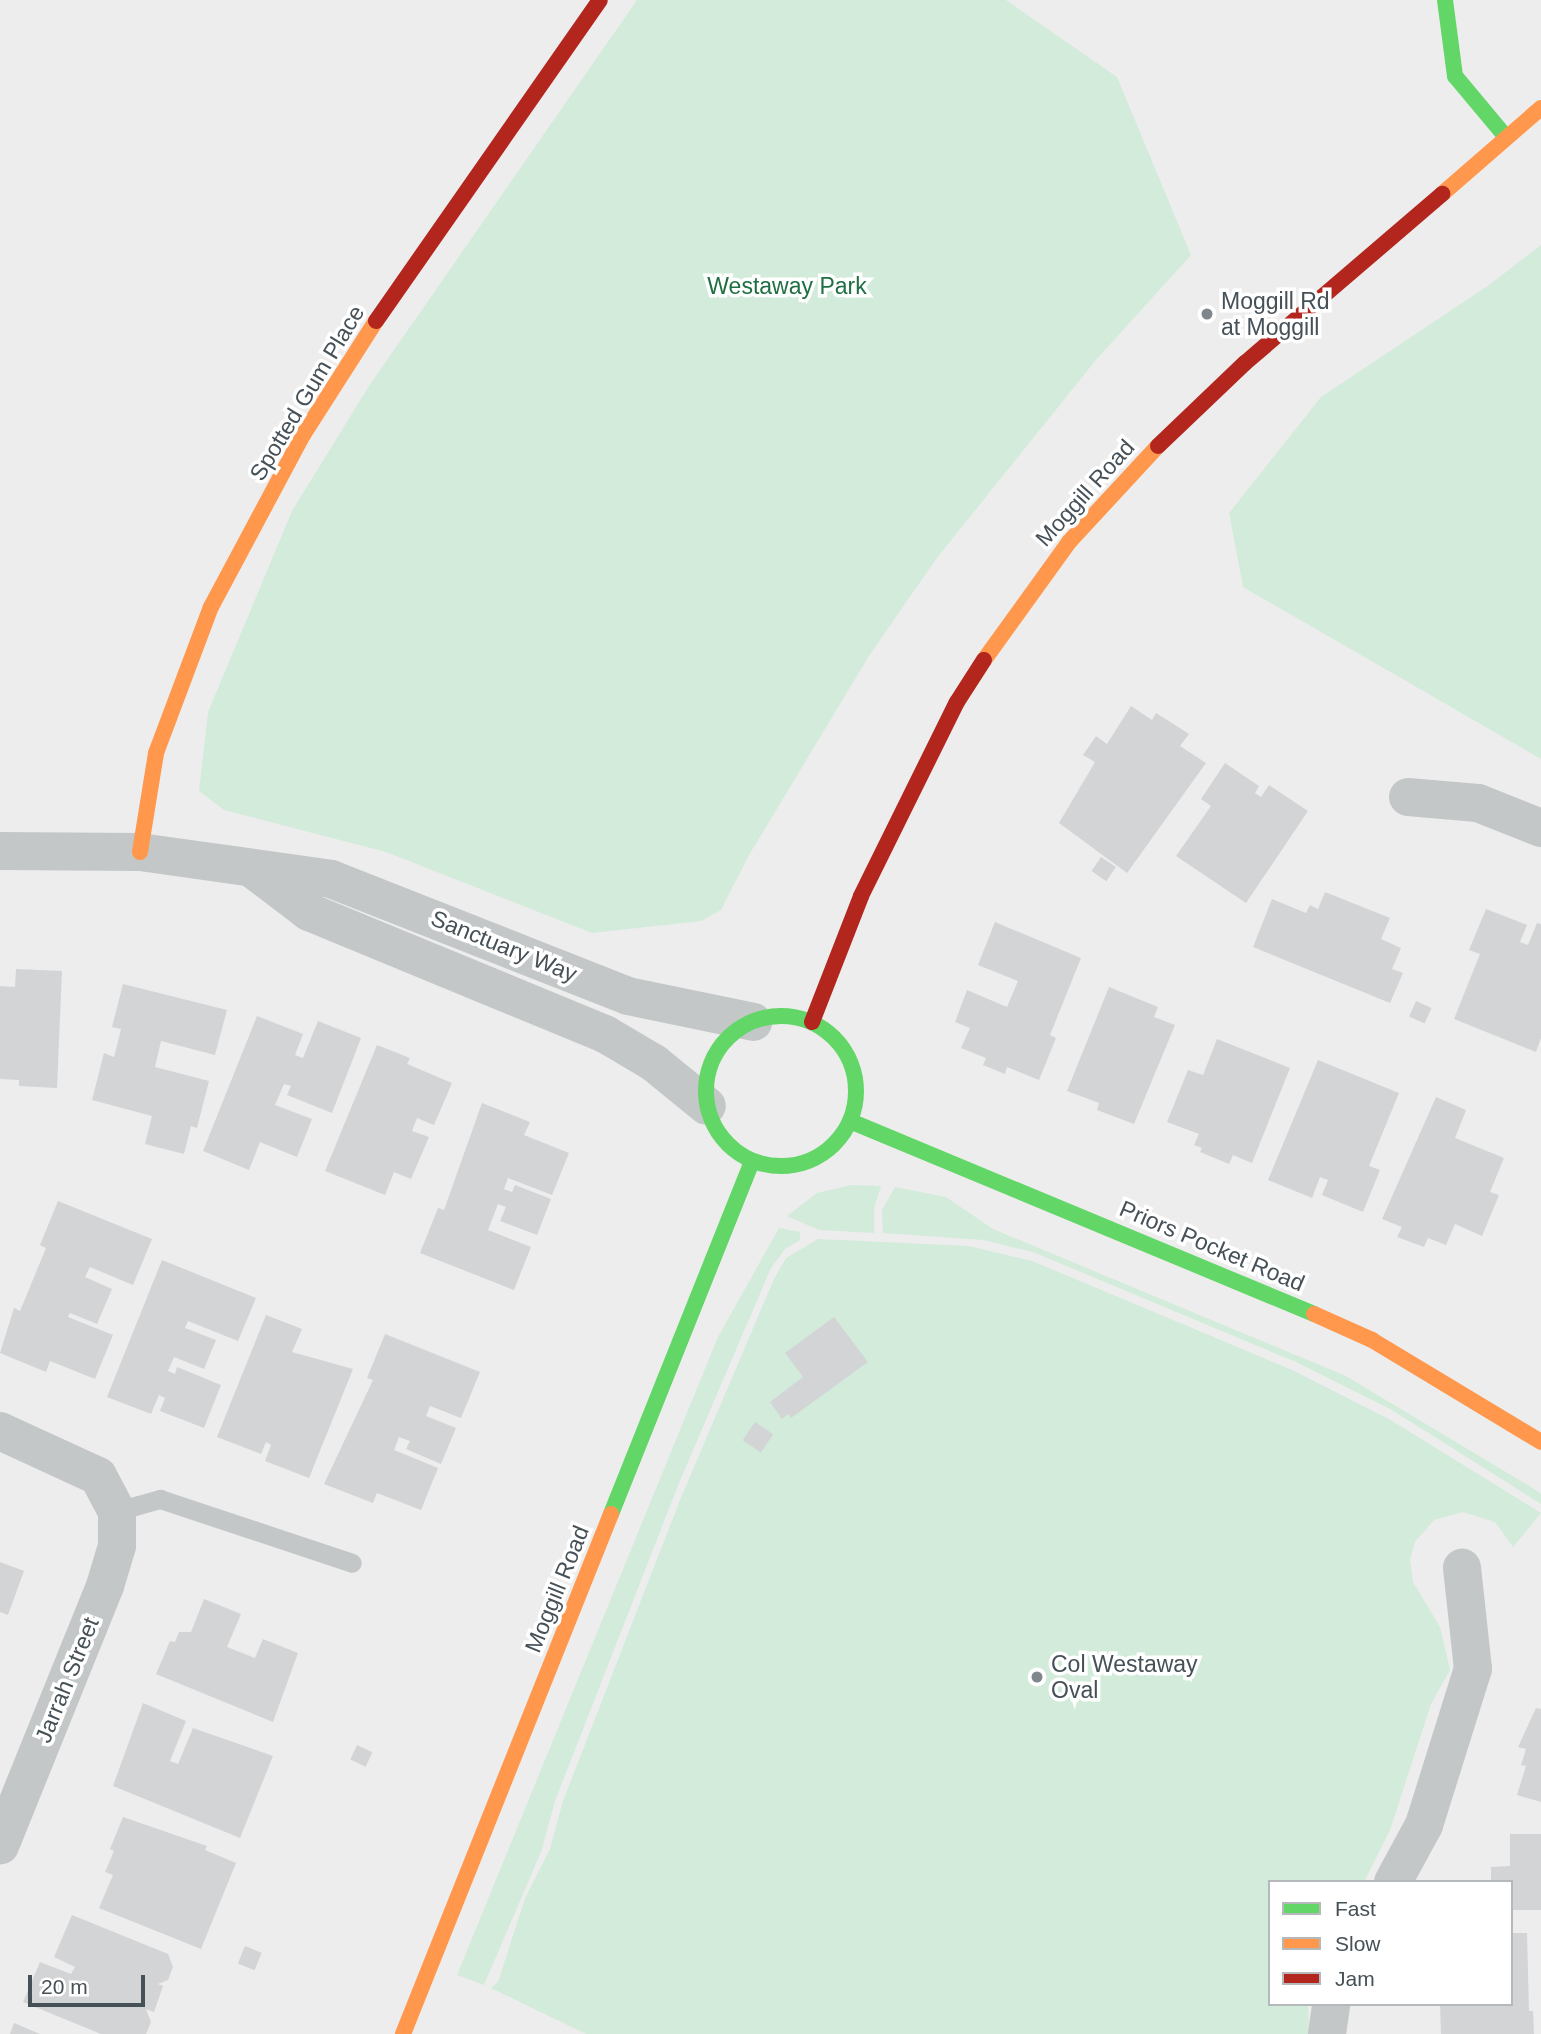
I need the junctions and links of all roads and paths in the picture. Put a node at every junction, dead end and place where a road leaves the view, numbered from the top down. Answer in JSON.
{"nodes":[{"id":1,"x":600,"y":0,"type":"edge"},
{"id":2,"x":1445,"y":0,"type":"edge"},
{"id":3,"x":1541,"y":108,"type":"edge"},
{"id":4,"x":1506,"y":137,"type":"junction"},
{"id":5,"x":1408,"y":797,"type":"dead end"},
{"id":6,"x":1541,"y":828,"type":"edge"},
{"id":7,"x":0,"y":851,"type":"edge"},
{"id":8,"x":140,"y":852,"type":"junction"},
{"id":9,"x":255,"y":871,"type":"junction"},
{"id":10,"x":753,"y":1022,"type":"junction"},
{"id":11,"x":812,"y":1022,"type":"junction"},
{"id":12,"x":707,"y":1106,"type":"junction"},
{"id":13,"x":850,"y":1121,"type":"junction"},
{"id":14,"x":752,"y":1161,"type":"junction"},
{"id":15,"x":0,"y":1431,"type":"edge"},
{"id":16,"x":1541,"y":1442,"type":"edge"},
{"id":17,"x":117,"y":1511,"type":"junction"},
{"id":18,"x":352,"y":1563,"type":"dead end"},
{"id":19,"x":1462,"y":1568,"type":"dead end"},
{"id":20,"x":0,"y":1846,"type":"edge"},
{"id":21,"x":1394,"y":1880,"type":"edge"},
{"id":22,"x":1331,"y":2006,"type":"edge"},
{"id":23,"x":403,"y":2034,"type":"edge"},
{"id":24,"x":1327,"y":2034,"type":"edge"}],
"edges":[{"from":1,"to":8,"type":"main road","name":"Spotted Gum Place"},
{"from":2,"to":4,"type":"main road"},
{"from":3,"to":4,"type":"main road","name":"Moggill Road"},
{"from":4,"to":11,"type":"main road","name":"Moggill Road"},
{"from":5,"to":6,"type":"street"},
{"from":7,"to":8,"type":"street","name":"Sanctuary Way"},
{"from":8,"to":9,"type":"street","name":"Sanctuary Way"},
{"from":9,"to":10,"type":"street","name":"Sanctuary Way"},
{"from":9,"to":12,"type":"street","name":"Sanctuary Way"},
{"from":10,"to":11,"type":"main road"},
{"from":10,"to":12,"type":"main road"},
{"from":11,"to":13,"type":"main road"},
{"from":12,"to":14,"type":"main road"},
{"from":13,"to":14,"type":"main road"},
{"from":13,"to":16,"type":"main road","name":"Priors Pocket Road"},
{"from":14,"to":23,"type":"main road","name":"Moggill Road"},
{"from":15,"to":17,"type":"street","name":"Jarrah Street"},
{"from":17,"to":18,"type":"lane"},
{"from":17,"to":20,"type":"street","name":"Jarrah Street"},
{"from":19,"to":21,"type":"street"},
{"from":22,"to":24,"type":"street"}]}
